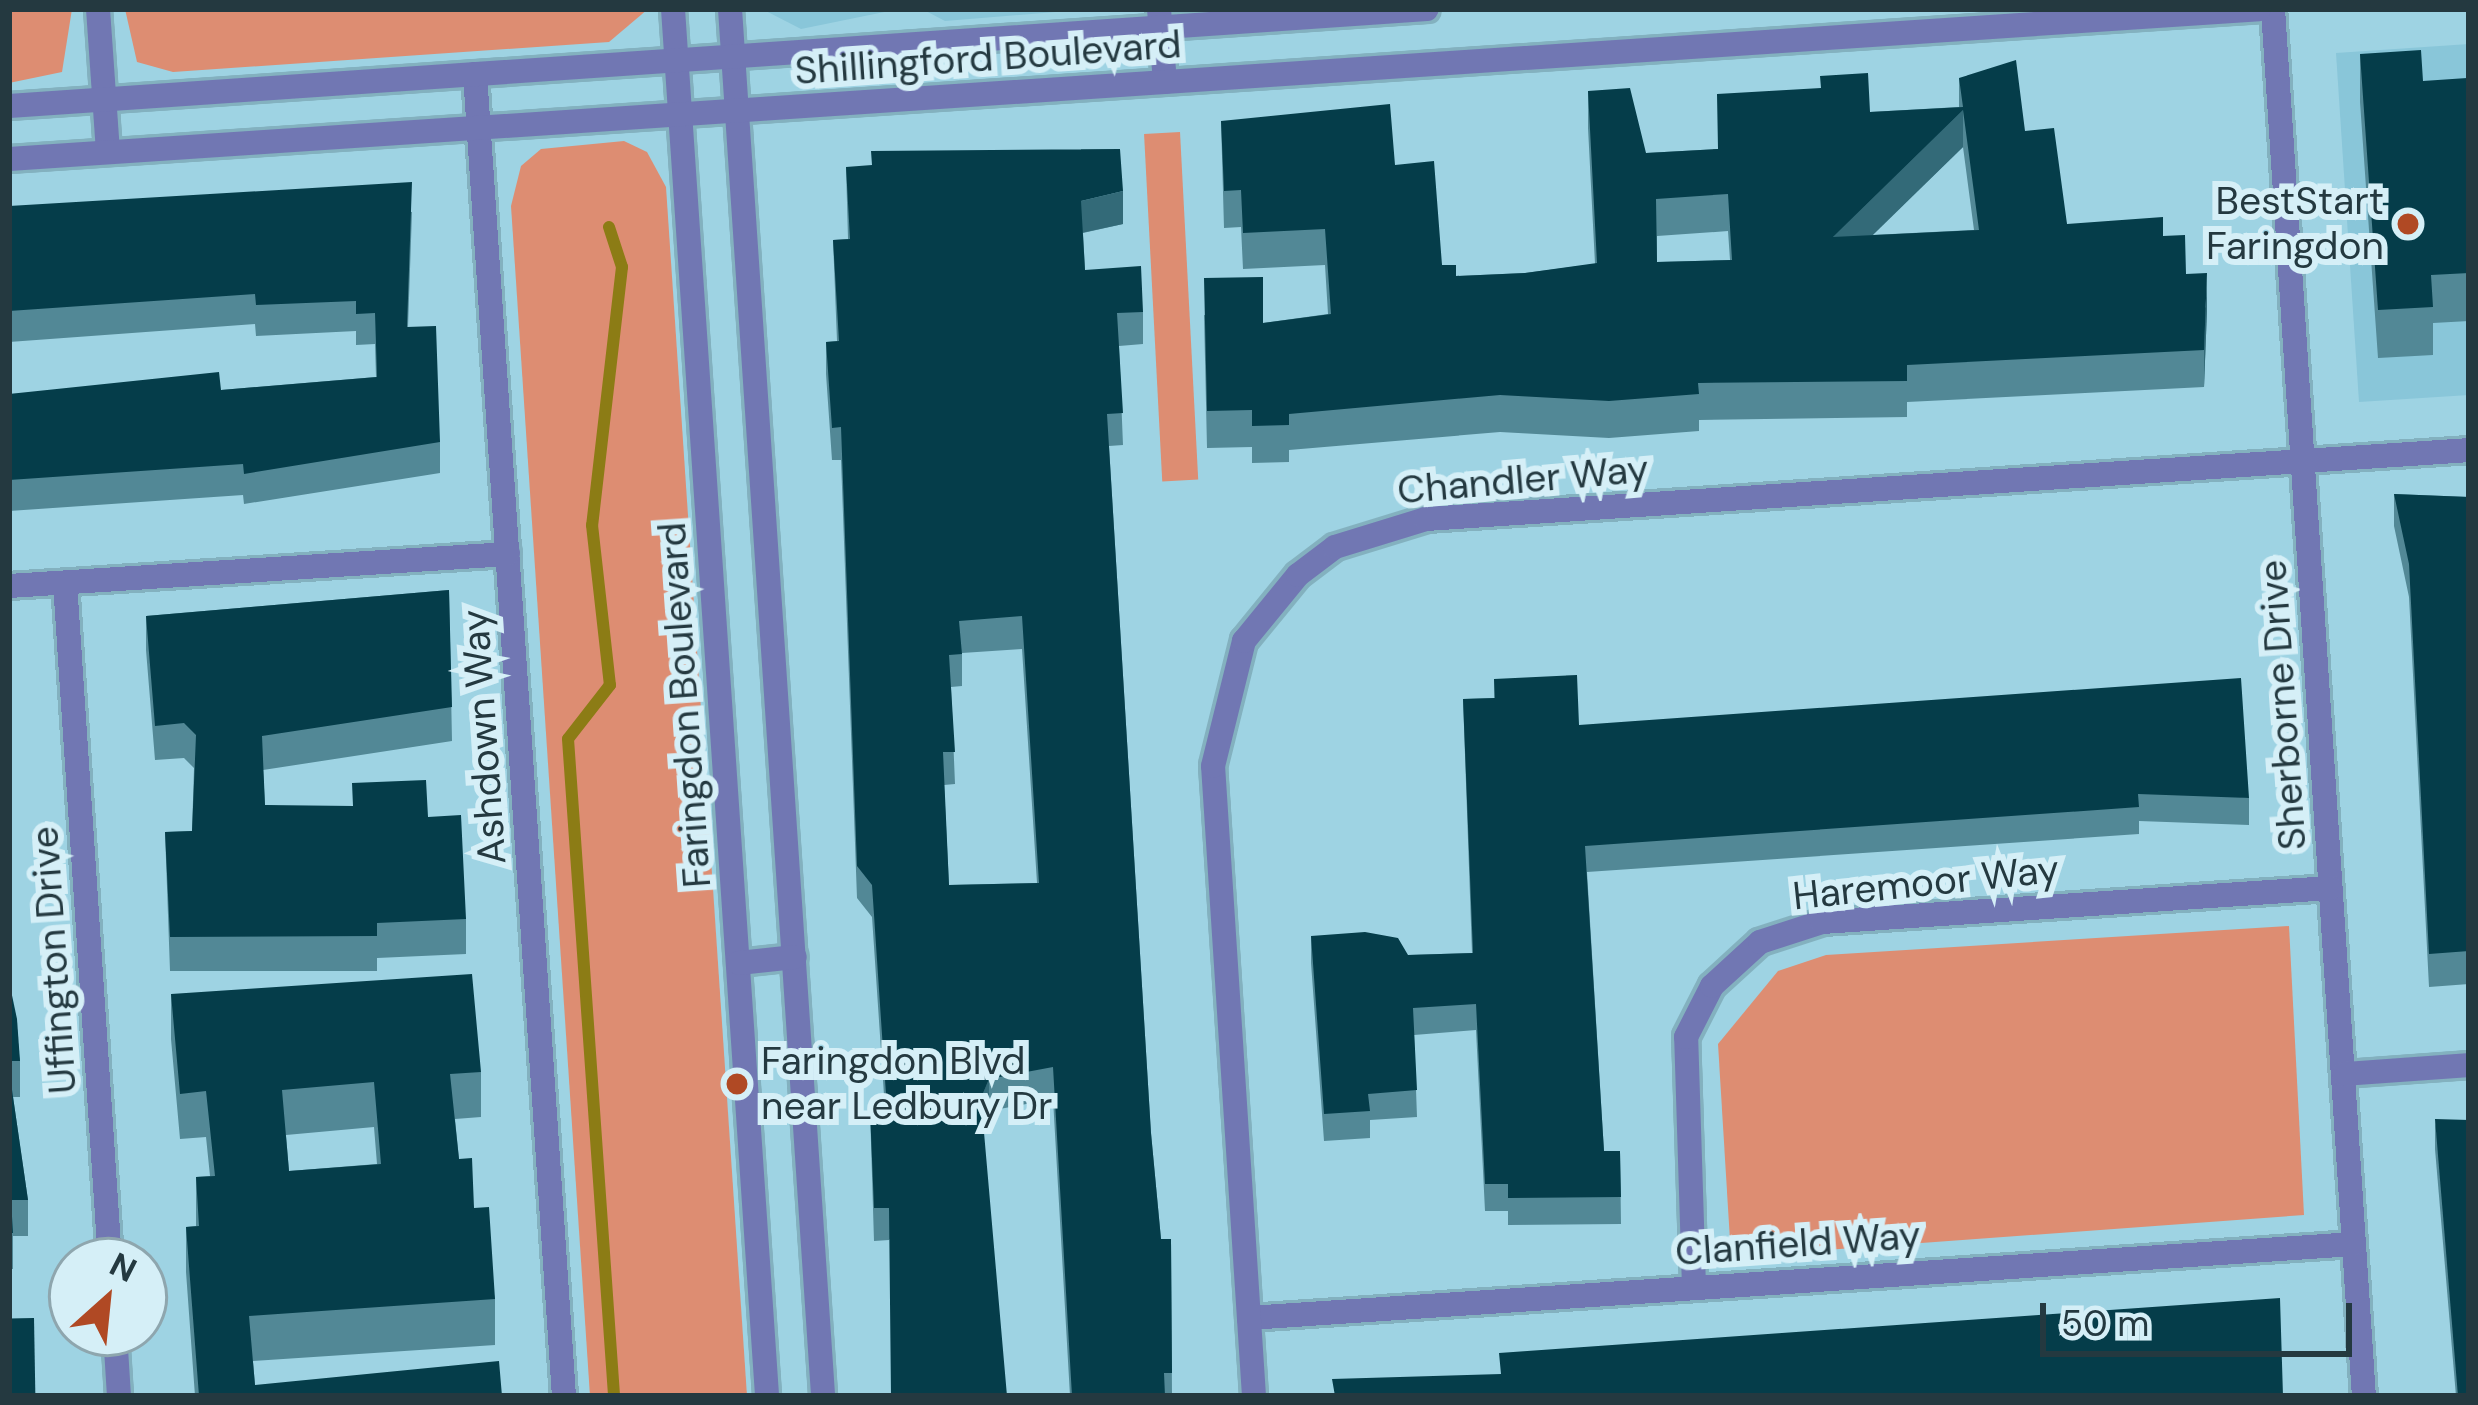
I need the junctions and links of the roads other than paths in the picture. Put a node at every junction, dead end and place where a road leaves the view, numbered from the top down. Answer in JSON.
{"nodes":[{"id":1,"x":98,"y":9,"type":"edge"},
{"id":2,"x":673,"y":9,"type":"edge"},
{"id":3,"x":730,"y":9,"type":"edge"},
{"id":4,"x":1427,"y":9,"type":"edge"},
{"id":5,"x":2259,"y":9,"type":"edge"},
{"id":6,"x":2272,"y":9,"type":"edge"},
{"id":7,"x":1160,"y":18,"type":"edge"},
{"id":8,"x":734,"y":56,"type":"junction"},
{"id":9,"x":677,"y":59,"type":"junction"},
{"id":10,"x":475,"y":74,"type":"junction"},
{"id":11,"x":1165,"y":82,"type":"junction"},
{"id":12,"x":104,"y":100,"type":"junction"},
{"id":13,"x":9,"y":106,"type":"edge"},
{"id":14,"x":737,"y":111,"type":"junction"},
{"id":15,"x":680,"y":115,"type":"junction"},
{"id":16,"x":478,"y":128,"type":"junction"},
{"id":17,"x":108,"y":152,"type":"junction"},
{"id":18,"x":9,"y":158,"type":"edge"},
{"id":19,"x":2469,"y":450,"type":"edge"},
{"id":20,"x":2304,"y":461,"type":"junction"},
{"id":21,"x":508,"y":554,"type":"junction"},
{"id":22,"x":65,"y":583,"type":"junction"},
{"id":23,"x":9,"y":586,"type":"edge"},
{"id":24,"x":2330,"y":888,"type":"junction"},
{"id":25,"x":795,"y":957,"type":"junction"},
{"id":26,"x":739,"y":963,"type":"junction"},
{"id":27,"x":2469,"y":1065,"type":"edge"},
{"id":28,"x":2344,"y":1074,"type":"junction"},
{"id":29,"x":108,"y":1237,"type":"edge"},
{"id":30,"x":2353,"y":1244,"type":"junction"},
{"id":31,"x":1694,"y":1287,"type":"junction"},
{"id":32,"x":1249,"y":1318,"type":"junction"},
{"id":33,"x":117,"y":1357,"type":"edge"},
{"id":34,"x":119,"y":1396,"type":"edge"},
{"id":35,"x":564,"y":1396,"type":"edge"},
{"id":36,"x":767,"y":1396,"type":"edge"},
{"id":37,"x":823,"y":1396,"type":"edge"},
{"id":38,"x":1254,"y":1396,"type":"edge"},
{"id":39,"x":2364,"y":1396,"type":"edge"}],
"edges":[{"from":1,"to":12,"type":"street"},
{"from":2,"to":9,"type":"street","name":"Faringdon Boulevard"},
{"from":3,"to":8,"type":"street"},
{"from":4,"to":7,"type":"street","name":"Shillingford Boulevard"},
{"from":5,"to":11,"type":"street","name":"Shillingford Boulevard"},
{"from":6,"to":20,"type":"street","name":"Sherborne Drive"},
{"from":7,"to":8,"type":"street","name":"Shillingford Boulevard"},
{"from":7,"to":11,"type":"street"},
{"from":8,"to":9,"type":"street","name":"Shillingford Boulevard"},
{"from":8,"to":14,"type":"street"},
{"from":9,"to":10,"type":"street","name":"Shillingford Boulevard"},
{"from":9,"to":15,"type":"street","name":"Faringdon Boulevard"},
{"from":10,"to":12,"type":"street","name":"Shillingford Boulevard"},
{"from":10,"to":16,"type":"street","name":"Ashdown Way"},
{"from":11,"to":14,"type":"street","name":"Shillingford Boulevard"},
{"from":12,"to":13,"type":"street","name":"Shillingford Boulevard"},
{"from":12,"to":17,"type":"street"},
{"from":14,"to":15,"type":"street","name":"Shillingford Boulevard"},
{"from":14,"to":25,"type":"street"},
{"from":15,"to":16,"type":"street","name":"Shillingford Boulevard"},
{"from":15,"to":26,"type":"street","name":"Faringdon Boulevard"},
{"from":16,"to":17,"type":"street","name":"Shillingford Boulevard"},
{"from":16,"to":21,"type":"street","name":"Ashdown Way"},
{"from":17,"to":18,"type":"street","name":"Shillingford Boulevard"},
{"from":19,"to":20,"type":"street","name":"Chandler Way"},
{"from":20,"to":24,"type":"street","name":"Sherborne Drive"},
{"from":20,"to":32,"type":"street","name":"Chandler Way"},
{"from":21,"to":22,"type":"street"},
{"from":21,"to":35,"type":"street","name":"Ashdown Way"},
{"from":22,"to":23,"type":"street"},
{"from":22,"to":29,"type":"street","name":"Uffington Drive"},
{"from":24,"to":28,"type":"street","name":"Sherborne Drive"},
{"from":24,"to":31,"type":"street","name":"Haremoor Way"},
{"from":25,"to":26,"type":"street"},
{"from":25,"to":37,"type":"street"},
{"from":26,"to":36,"type":"street","name":"Faringdon Boulevard"},
{"from":27,"to":28,"type":"street"},
{"from":28,"to":30,"type":"street","name":"Sherborne Drive"},
{"from":30,"to":31,"type":"street","name":"Clanfield Way"},
{"from":30,"to":39,"type":"street","name":"Sherborne Drive"},
{"from":31,"to":32,"type":"street","name":"Clanfield Way"},
{"from":32,"to":38,"type":"street","name":"Chandler Way"},
{"from":33,"to":34,"type":"street"}]}
